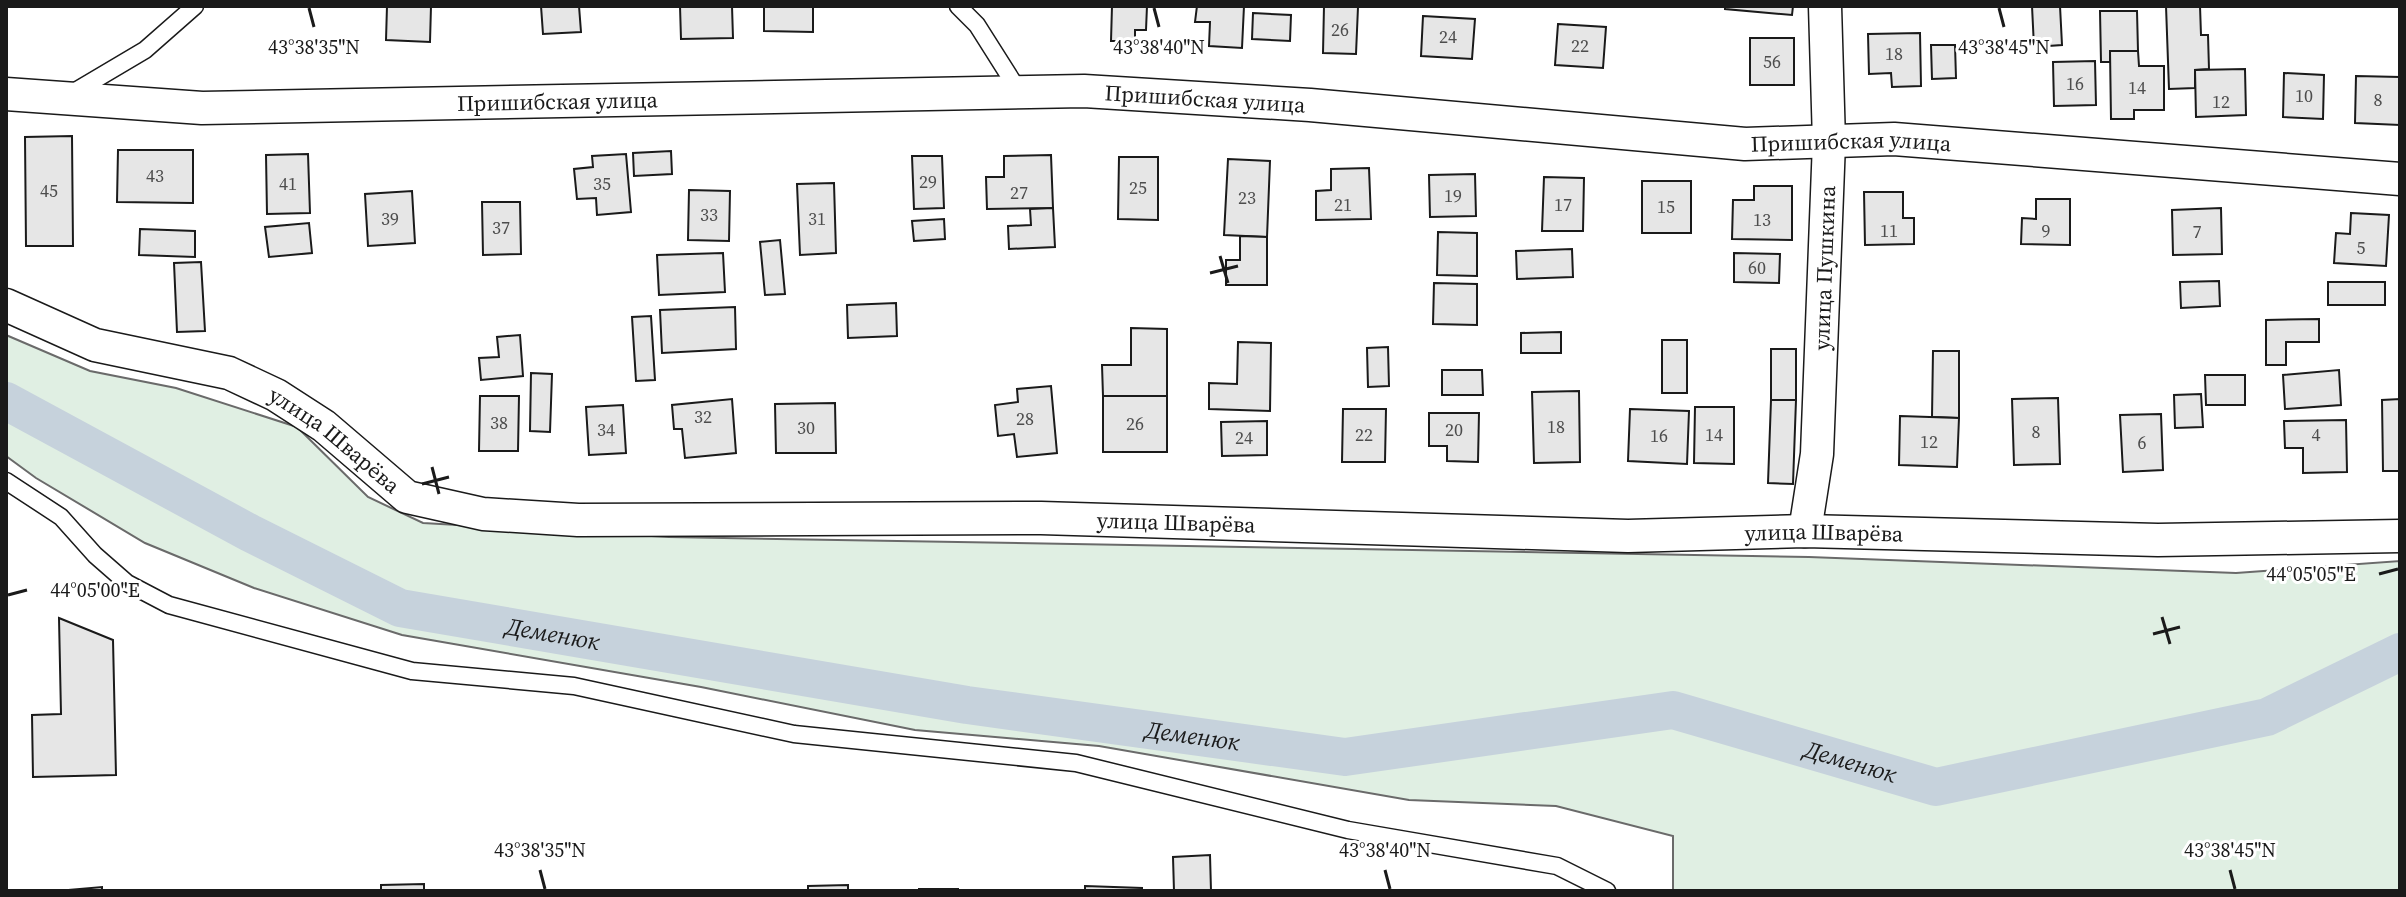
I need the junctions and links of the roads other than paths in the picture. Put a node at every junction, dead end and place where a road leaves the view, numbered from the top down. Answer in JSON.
{"nodes":[{"id":1,"x":195,"y":6,"type":"edge"},
{"id":2,"x":958,"y":6,"type":"edge"},
{"id":3,"x":1825,"y":6,"type":"edge"},
{"id":4,"x":1020,"y":93,"type":"junction"},
{"id":5,"x":6,"y":94,"type":"edge"},
{"id":6,"x":66,"y":97,"type":"junction"},
{"id":7,"x":1829,"y":142,"type":"junction"},
{"id":8,"x":2400,"y":179,"type":"edge"},
{"id":9,"x":6,"y":305,"type":"edge"},
{"id":10,"x":6,"y":481,"type":"edge"},
{"id":11,"x":1805,"y":531,"type":"junction"},
{"id":12,"x":2400,"y":536,"type":"edge"},
{"id":13,"x":1607,"y":891,"type":"edge"}],
"edges":[{"from":1,"to":6,"type":"lane"},
{"from":2,"to":4,"type":"lane"},
{"from":3,"to":7,"type":"street","name":"улица Пушкина"},
{"from":4,"to":6,"type":"street","name":"Пришибская улица"},
{"from":4,"to":7,"type":"street","name":"Пришибская улица"},
{"from":5,"to":6,"type":"street","name":"Пришибская улица"},
{"from":7,"to":8,"type":"street","name":"Пришибская улица"},
{"from":7,"to":11,"type":"street","name":"улица Пушкина"},
{"from":9,"to":11,"type":"street","name":"улица Шварёва"},
{"from":10,"to":13,"type":"lane"},
{"from":11,"to":12,"type":"street","name":"улица Шварёва"}]}
